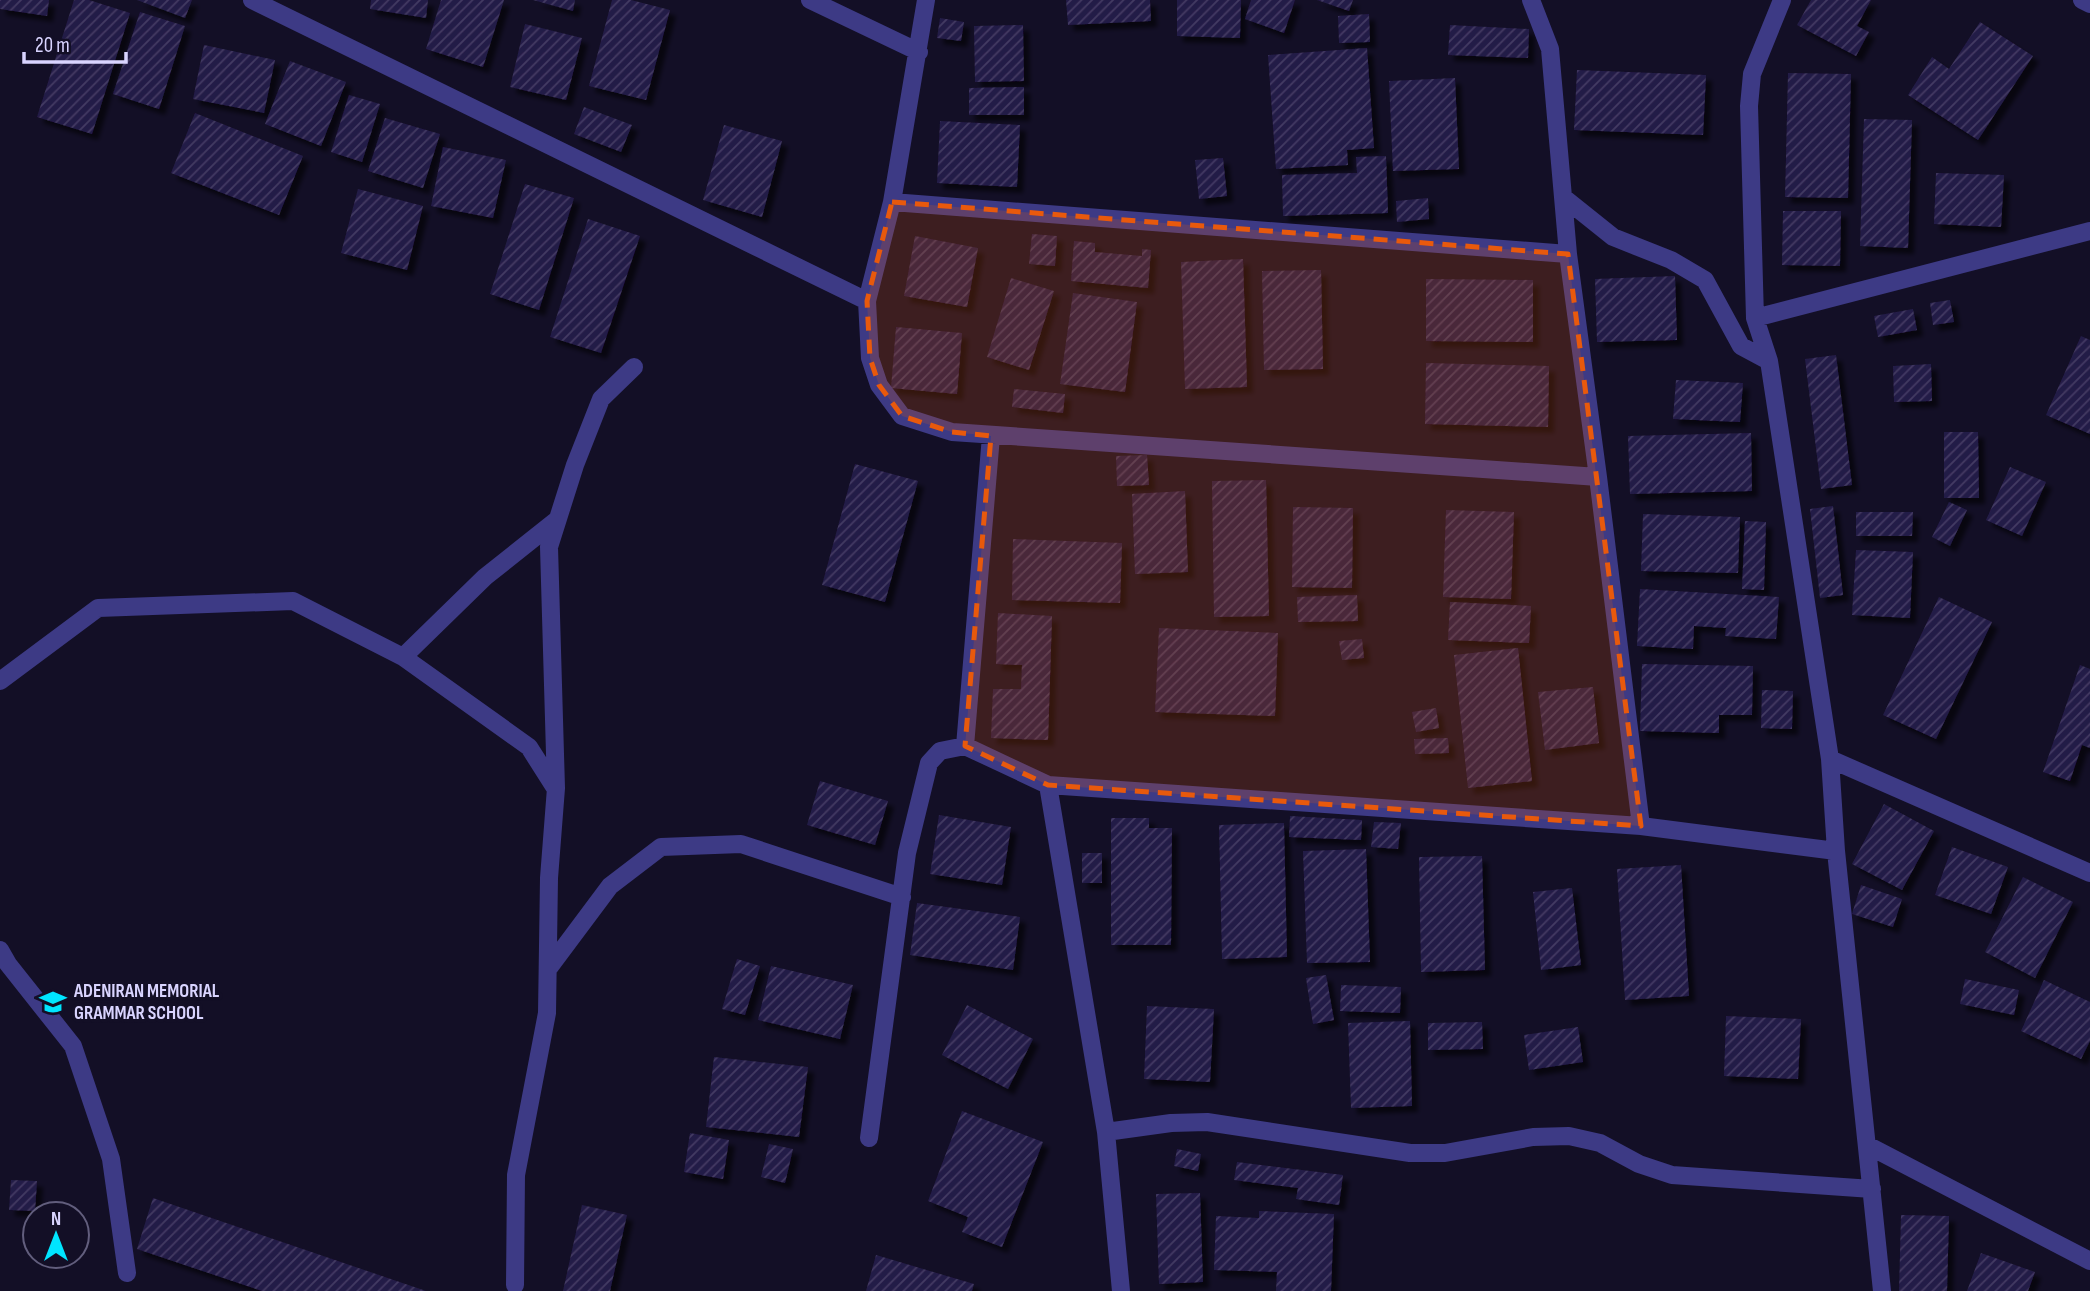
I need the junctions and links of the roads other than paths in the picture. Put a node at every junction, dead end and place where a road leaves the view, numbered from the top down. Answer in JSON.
{"nodes":[{"id":1,"x":252,"y":0,"type":"edge"},
{"id":2,"x":810,"y":0,"type":"edge"},
{"id":3,"x":926,"y":0,"type":"edge"},
{"id":4,"x":1531,"y":0,"type":"edge"},
{"id":5,"x":1782,"y":0,"type":"edge"},
{"id":6,"x":2082,"y":0,"type":"edge"},
{"id":7,"x":2090,"y":4,"type":"edge"},
{"id":8,"x":919,"y":52,"type":"junction"},
{"id":9,"x":1563,"y":197,"type":"junction"},
{"id":10,"x":891,"y":202,"type":"junction"},
{"id":11,"x":2090,"y":231,"type":"edge"},
{"id":12,"x":1568,"y":254,"type":"junction"},
{"id":13,"x":867,"y":301,"type":"junction"},
{"id":14,"x":1755,"y":318,"type":"junction"},
{"id":15,"x":1769,"y":361,"type":"junction"},
{"id":16,"x":634,"y":367,"type":"dead end"},
{"id":17,"x":991,"y":436,"type":"junction"},
{"id":18,"x":1598,"y":477,"type":"junction"},
{"id":19,"x":558,"y":519,"type":"junction"},
{"id":20,"x":403,"y":657,"type":"junction"},
{"id":21,"x":0,"y":681,"type":"edge"},
{"id":22,"x":965,"y":746,"type":"junction"},
{"id":23,"x":1830,"y":759,"type":"junction"},
{"id":24,"x":1048,"y":785,"type":"junction"},
{"id":25,"x":556,"y":788,"type":"junction"},
{"id":26,"x":1641,"y":826,"type":"junction"},
{"id":27,"x":1836,"y":850,"type":"junction"},
{"id":28,"x":2090,"y":873,"type":"edge"},
{"id":29,"x":902,"y":897,"type":"junction"},
{"id":30,"x":0,"y":950,"type":"edge"},
{"id":31,"x":548,"y":969,"type":"junction"},
{"id":32,"x":1106,"y":1132,"type":"junction"},
{"id":33,"x":869,"y":1138,"type":"dead end"},
{"id":34,"x":1867,"y":1145,"type":"junction"},
{"id":35,"x":1871,"y":1189,"type":"junction"},
{"id":36,"x":2090,"y":1261,"type":"edge"},
{"id":37,"x":127,"y":1273,"type":"dead end"},
{"id":38,"x":515,"y":1285,"type":"dead end"},
{"id":39,"x":1121,"y":1291,"type":"edge"},
{"id":40,"x":1882,"y":1291,"type":"edge"}],
"edges":[{"from":1,"to":13,"type":"street"},
{"from":2,"to":8,"type":"street"},
{"from":3,"to":8,"type":"street"},
{"from":4,"to":9,"type":"street"},
{"from":5,"to":14,"type":"street"},
{"from":6,"to":7,"type":"street"},
{"from":8,"to":10,"type":"street"},
{"from":9,"to":12,"type":"street"},
{"from":9,"to":15,"type":"street"},
{"from":10,"to":12,"type":"street"},
{"from":10,"to":13,"type":"street"},
{"from":11,"to":14,"type":"street"},
{"from":12,"to":18,"type":"street"},
{"from":13,"to":17,"type":"street"},
{"from":14,"to":15,"type":"street"},
{"from":15,"to":23,"type":"street"},
{"from":16,"to":19,"type":"street"},
{"from":17,"to":18,"type":"street"},
{"from":17,"to":22,"type":"street"},
{"from":18,"to":26,"type":"street"},
{"from":19,"to":20,"type":"street"},
{"from":19,"to":25,"type":"street"},
{"from":20,"to":21,"type":"street"},
{"from":20,"to":25,"type":"street"},
{"from":22,"to":24,"type":"street"},
{"from":22,"to":29,"type":"street"},
{"from":23,"to":27,"type":"street"},
{"from":23,"to":28,"type":"street"},
{"from":24,"to":26,"type":"street"},
{"from":24,"to":32,"type":"street"},
{"from":25,"to":31,"type":"street"},
{"from":26,"to":27,"type":"street"},
{"from":27,"to":34,"type":"street"},
{"from":29,"to":31,"type":"street"},
{"from":29,"to":33,"type":"street"},
{"from":30,"to":37,"type":"street"},
{"from":31,"to":38,"type":"street"},
{"from":32,"to":35,"type":"street"},
{"from":32,"to":39,"type":"street"},
{"from":34,"to":35,"type":"street"},
{"from":34,"to":36,"type":"street"},
{"from":35,"to":40,"type":"street"}]}
